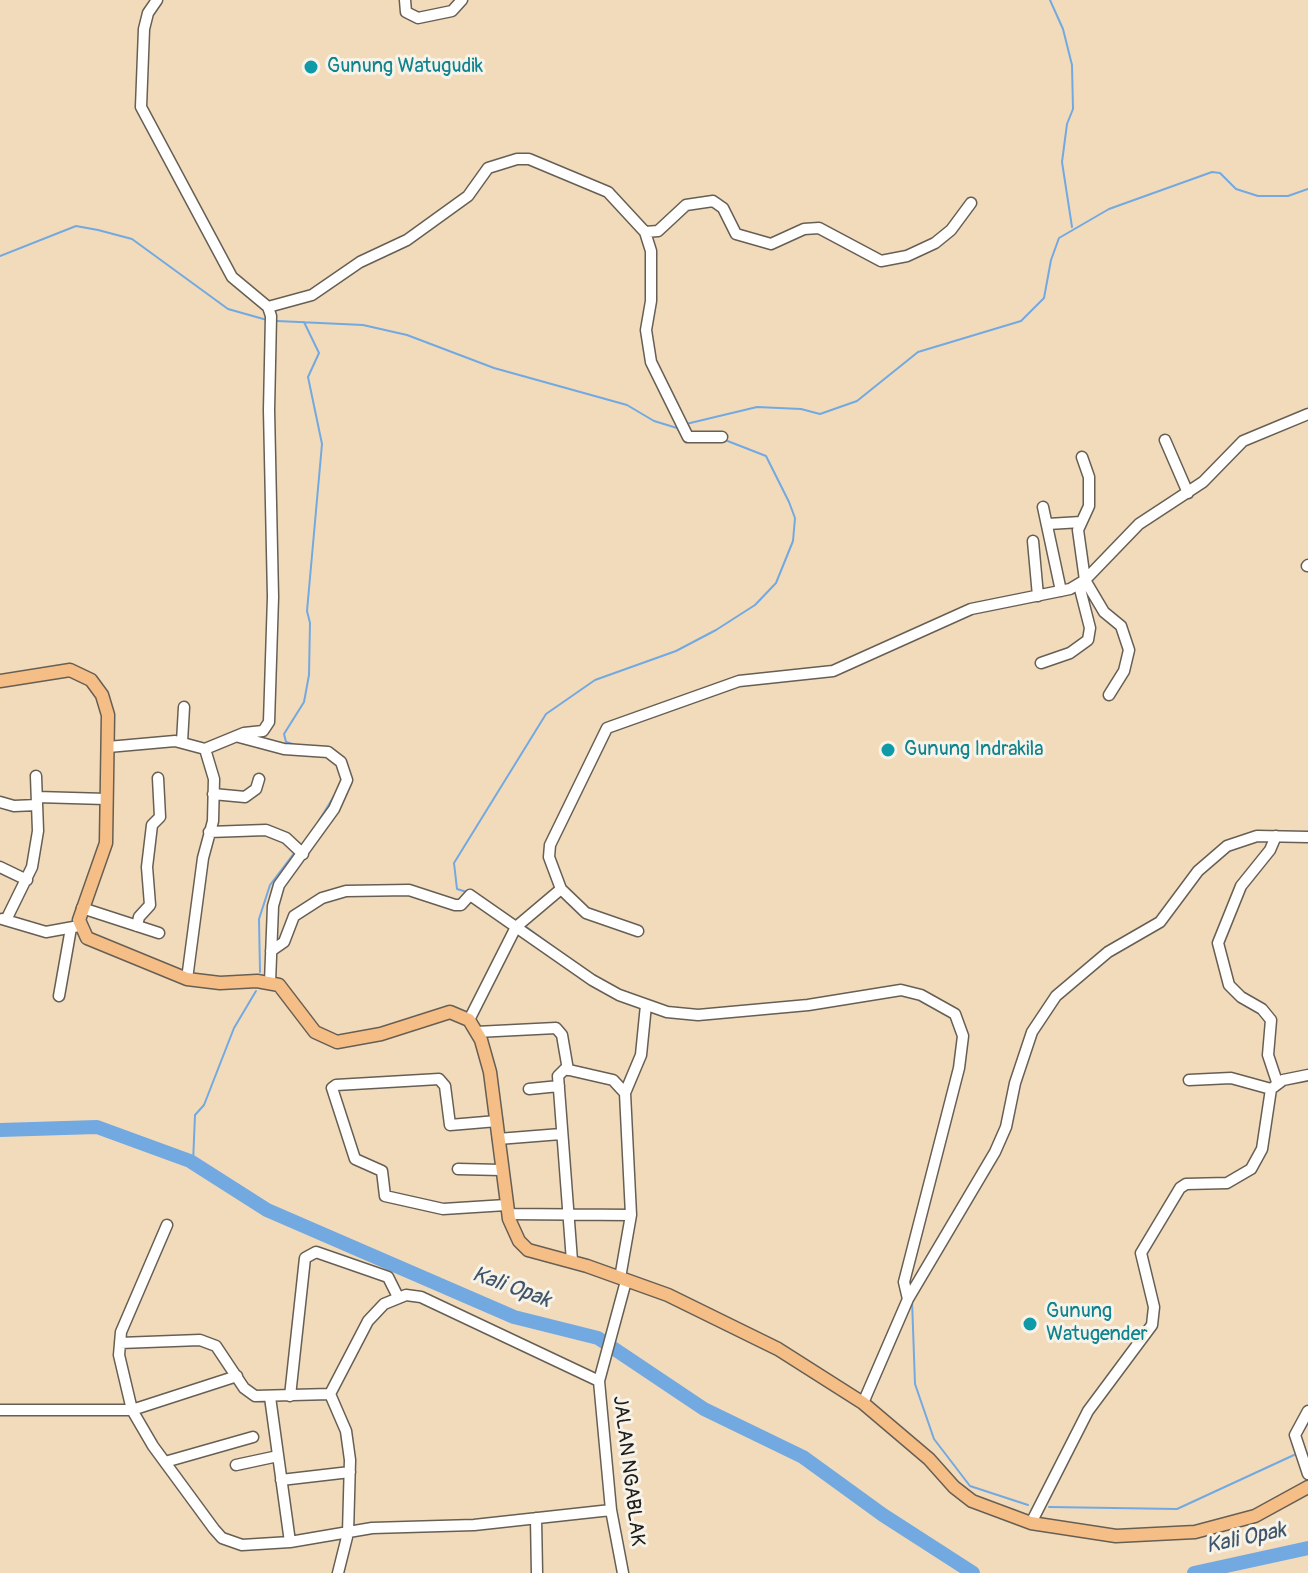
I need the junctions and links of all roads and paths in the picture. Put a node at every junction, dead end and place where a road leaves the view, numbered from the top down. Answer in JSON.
{"nodes":[{"id":1,"x":157,"y":0,"type":"edge"},
{"id":2,"x":405,"y":0,"type":"edge"},
{"id":3,"x":462,"y":0,"type":"edge"},
{"id":4,"x":971,"y":203,"type":"dead end"},
{"id":5,"x":645,"y":232,"type":"junction"},
{"id":6,"x":270,"y":316,"type":"junction"},
{"id":7,"x":1308,"y":414,"type":"edge"},
{"id":8,"x":722,"y":437,"type":"dead end"},
{"id":9,"x":1165,"y":440,"type":"dead end"},
{"id":10,"x":1082,"y":457,"type":"dead end"},
{"id":11,"x":1188,"y":493,"type":"junction"},
{"id":12,"x":1043,"y":507,"type":"dead end"},
{"id":13,"x":1081,"y":522,"type":"junction"},
{"id":14,"x":1048,"y":524,"type":"junction"},
{"id":15,"x":1033,"y":541,"type":"dead end"},
{"id":16,"x":1082,"y":582,"type":"junction"},
{"id":17,"x":1061,"y":591,"type":"junction"},
{"id":18,"x":1038,"y":596,"type":"junction"},
{"id":19,"x":1041,"y":663,"type":"dead end"},
{"id":20,"x":0,"y":681,"type":"edge"},
{"id":21,"x":1109,"y":695,"type":"dead end"},
{"id":22,"x":184,"y":707,"type":"dead end"},
{"id":23,"x":234,"y":736,"type":"junction"},
{"id":24,"x":182,"y":742,"type":"junction"},
{"id":25,"x":108,"y":747,"type":"junction"},
{"id":26,"x":205,"y":749,"type":"junction"},
{"id":27,"x":36,"y":776,"type":"dead end"},
{"id":28,"x":158,"y":778,"type":"dead end"},
{"id":29,"x":259,"y":779,"type":"dead end"},
{"id":30,"x":213,"y":794,"type":"junction"},
{"id":31,"x":106,"y":799,"type":"junction"},
{"id":32,"x":37,"y":801,"type":"junction"},
{"id":33,"x":0,"y":802,"type":"edge"},
{"id":34,"x":209,"y":832,"type":"junction"},
{"id":35,"x":1276,"y":836,"type":"junction"},
{"id":36,"x":1308,"y":837,"type":"edge"},
{"id":37,"x":299,"y":850,"type":"junction"},
{"id":38,"x":0,"y":867,"type":"edge"},
{"id":39,"x":27,"y":880,"type":"junction"},
{"id":40,"x":561,"y":889,"type":"junction"},
{"id":41,"x":82,"y":908,"type":"junction"},
{"id":42,"x":3,"y":920,"type":"edge"},
{"id":43,"x":137,"y":926,"type":"junction"},
{"id":44,"x":75,"y":927,"type":"junction"},
{"id":45,"x":516,"y":927,"type":"junction"},
{"id":46,"x":638,"y":931,"type":"dead end"},
{"id":47,"x":159,"y":933,"type":"dead end"},
{"id":48,"x":271,"y":951,"type":"junction"},
{"id":49,"x":187,"y":979,"type":"junction"},
{"id":50,"x":270,"y":982,"type":"junction"},
{"id":51,"x":59,"y":996,"type":"dead end"},
{"id":52,"x":646,"y":1005,"type":"junction"},
{"id":53,"x":472,"y":1026,"type":"junction"},
{"id":54,"x":568,"y":1070,"type":"junction"},
{"id":55,"x":1308,"y":1075,"type":"edge"},
{"id":56,"x":1189,"y":1080,"type":"dead end"},
{"id":57,"x":1274,"y":1085,"type":"junction"},
{"id":58,"x":559,"y":1086,"type":"junction"},
{"id":59,"x":529,"y":1089,"type":"dead end"},
{"id":60,"x":625,"y":1093,"type":"junction"},
{"id":61,"x":497,"y":1121,"type":"junction"},
{"id":62,"x":561,"y":1134,"type":"junction"},
{"id":63,"x":498,"y":1139,"type":"junction"},
{"id":64,"x":458,"y":1169,"type":"dead end"},
{"id":65,"x":501,"y":1170,"type":"junction"},
{"id":66,"x":507,"y":1209,"type":"junction"},
{"id":67,"x":631,"y":1215,"type":"junction"},
{"id":68,"x":568,"y":1217,"type":"junction"},
{"id":69,"x":167,"y":1225,"type":"dead end"},
{"id":70,"x":572,"y":1261,"type":"junction"},
{"id":71,"x":623,"y":1280,"type":"junction"},
{"id":72,"x":398,"y":1297,"type":"junction"},
{"id":73,"x":908,"y":1299,"type":"junction"},
{"id":74,"x":120,"y":1343,"type":"junction"},
{"id":75,"x":237,"y":1376,"type":"junction"},
{"id":76,"x":599,"y":1381,"type":"junction"},
{"id":77,"x":330,"y":1394,"type":"junction"},
{"id":78,"x":290,"y":1396,"type":"junction"},
{"id":79,"x":270,"y":1397,"type":"junction"},
{"id":80,"x":863,"y":1403,"type":"junction"},
{"id":81,"x":0,"y":1410,"type":"edge"},
{"id":82,"x":132,"y":1410,"type":"junction"},
{"id":83,"x":1308,"y":1411,"type":"edge"},
{"id":84,"x":253,"y":1437,"type":"dead end"},
{"id":85,"x":278,"y":1456,"type":"junction"},
{"id":86,"x":165,"y":1462,"type":"junction"},
{"id":87,"x":236,"y":1465,"type":"dead end"},
{"id":88,"x":350,"y":1472,"type":"junction"},
{"id":89,"x":1308,"y":1474,"type":"edge"},
{"id":90,"x":281,"y":1480,"type":"junction"},
{"id":91,"x":1308,"y":1487,"type":"edge"},
{"id":92,"x":611,"y":1510,"type":"junction"},
{"id":93,"x":536,"y":1518,"type":"junction"},
{"id":94,"x":1031,"y":1523,"type":"junction"},
{"id":95,"x":348,"y":1533,"type":"junction"},
{"id":96,"x":290,"y":1542,"type":"junction"},
{"id":97,"x":338,"y":1573,"type":"edge"},
{"id":98,"x":537,"y":1573,"type":"edge"},
{"id":99,"x":623,"y":1573,"type":"edge"}],
"edges":[{"from":1,"to":6,"type":"street"},
{"from":2,"to":3,"type":"street"},
{"from":4,"to":5,"type":"street"},
{"from":5,"to":6,"type":"street"},
{"from":5,"to":8,"type":"street"},
{"from":6,"to":23,"type":"street"},
{"from":7,"to":11,"type":"street"},
{"from":9,"to":11,"type":"street"},
{"from":10,"to":13,"type":"street"},
{"from":11,"to":16,"type":"street"},
{"from":12,"to":14,"type":"street"},
{"from":13,"to":14,"type":"street"},
{"from":13,"to":16,"type":"street"},
{"from":14,"to":17,"type":"street"},
{"from":15,"to":18,"type":"street"},
{"from":16,"to":17,"type":"street"},
{"from":16,"to":19,"type":"street"},
{"from":16,"to":21,"type":"street"},
{"from":17,"to":18,"type":"street"},
{"from":18,"to":40,"type":"street"},
{"from":20,"to":25,"type":"main road"},
{"from":22,"to":24,"type":"street"},
{"from":23,"to":26,"type":"street"},
{"from":23,"to":37,"type":"street"},
{"from":24,"to":25,"type":"street"},
{"from":24,"to":26,"type":"street"},
{"from":25,"to":31,"type":"main road"},
{"from":26,"to":30,"type":"street"},
{"from":27,"to":32,"type":"street"},
{"from":28,"to":43,"type":"street"},
{"from":29,"to":30,"type":"street"},
{"from":30,"to":34,"type":"street"},
{"from":31,"to":32,"type":"street"},
{"from":31,"to":41,"type":"main road"},
{"from":32,"to":33,"type":"street"},
{"from":32,"to":39,"type":"street"},
{"from":34,"to":37,"type":"street"},
{"from":34,"to":49,"type":"street"},
{"from":35,"to":36,"type":"street"},
{"from":35,"to":57,"type":"street"},
{"from":35,"to":73,"type":"street"},
{"from":37,"to":48,"type":"street"},
{"from":38,"to":39,"type":"street"},
{"from":39,"to":42,"type":"street"},
{"from":40,"to":45,"type":"street"},
{"from":40,"to":46,"type":"street"},
{"from":41,"to":43,"type":"street"},
{"from":41,"to":44,"type":"main road"},
{"from":42,"to":44,"type":"street"},
{"from":43,"to":47,"type":"street"},
{"from":44,"to":49,"type":"main road"},
{"from":44,"to":51,"type":"street"},
{"from":45,"to":48,"type":"street"},
{"from":45,"to":52,"type":"street"},
{"from":45,"to":53,"type":"street"},
{"from":48,"to":50,"type":"street"},
{"from":49,"to":50,"type":"main road"},
{"from":50,"to":53,"type":"main road"},
{"from":52,"to":60,"type":"street"},
{"from":52,"to":73,"type":"street"},
{"from":53,"to":54,"type":"street"},
{"from":53,"to":61,"type":"main road"},
{"from":54,"to":58,"type":"street"},
{"from":54,"to":60,"type":"street"},
{"from":55,"to":57,"type":"street"},
{"from":56,"to":57,"type":"street"},
{"from":57,"to":94,"type":"street"},
{"from":58,"to":59,"type":"street"},
{"from":58,"to":62,"type":"street"},
{"from":60,"to":67,"type":"street","name":"JALAN NGABLAK"},
{"from":61,"to":63,"type":"main road"},
{"from":61,"to":66,"type":"street"},
{"from":62,"to":63,"type":"street"},
{"from":62,"to":68,"type":"street"},
{"from":63,"to":65,"type":"main road"},
{"from":64,"to":65,"type":"street"},
{"from":65,"to":66,"type":"main road"},
{"from":66,"to":68,"type":"street"},
{"from":66,"to":70,"type":"main road"},
{"from":67,"to":68,"type":"street"},
{"from":67,"to":71,"type":"street","name":"JALAN NGABLAK"},
{"from":68,"to":70,"type":"street"},
{"from":69,"to":74,"type":"street"},
{"from":70,"to":71,"type":"main road"},
{"from":71,"to":76,"type":"street","name":"JALAN NGABLAK"},
{"from":71,"to":80,"type":"main road"},
{"from":72,"to":76,"type":"street"},
{"from":72,"to":77,"type":"street"},
{"from":72,"to":78,"type":"street"},
{"from":73,"to":80,"type":"street"},
{"from":74,"to":75,"type":"street"},
{"from":74,"to":82,"type":"street"},
{"from":75,"to":79,"type":"street"},
{"from":75,"to":82,"type":"street"},
{"from":76,"to":92,"type":"street","name":"JALAN NGABLAK"},
{"from":77,"to":78,"type":"street"},
{"from":77,"to":88,"type":"street"},
{"from":78,"to":79,"type":"street"},
{"from":79,"to":85,"type":"street"},
{"from":80,"to":94,"type":"main road"},
{"from":81,"to":82,"type":"street"},
{"from":82,"to":86,"type":"street"},
{"from":83,"to":89,"type":"street"},
{"from":84,"to":86,"type":"street"},
{"from":85,"to":87,"type":"street"},
{"from":85,"to":90,"type":"street"},
{"from":86,"to":96,"type":"street"},
{"from":88,"to":90,"type":"street"},
{"from":88,"to":95,"type":"street"},
{"from":90,"to":96,"type":"street"},
{"from":91,"to":94,"type":"main road"},
{"from":92,"to":93,"type":"street"},
{"from":92,"to":99,"type":"street","name":"JALAN NGABLAK"},
{"from":93,"to":95,"type":"street"},
{"from":93,"to":98,"type":"street"},
{"from":95,"to":96,"type":"street"},
{"from":95,"to":97,"type":"street"}]}
